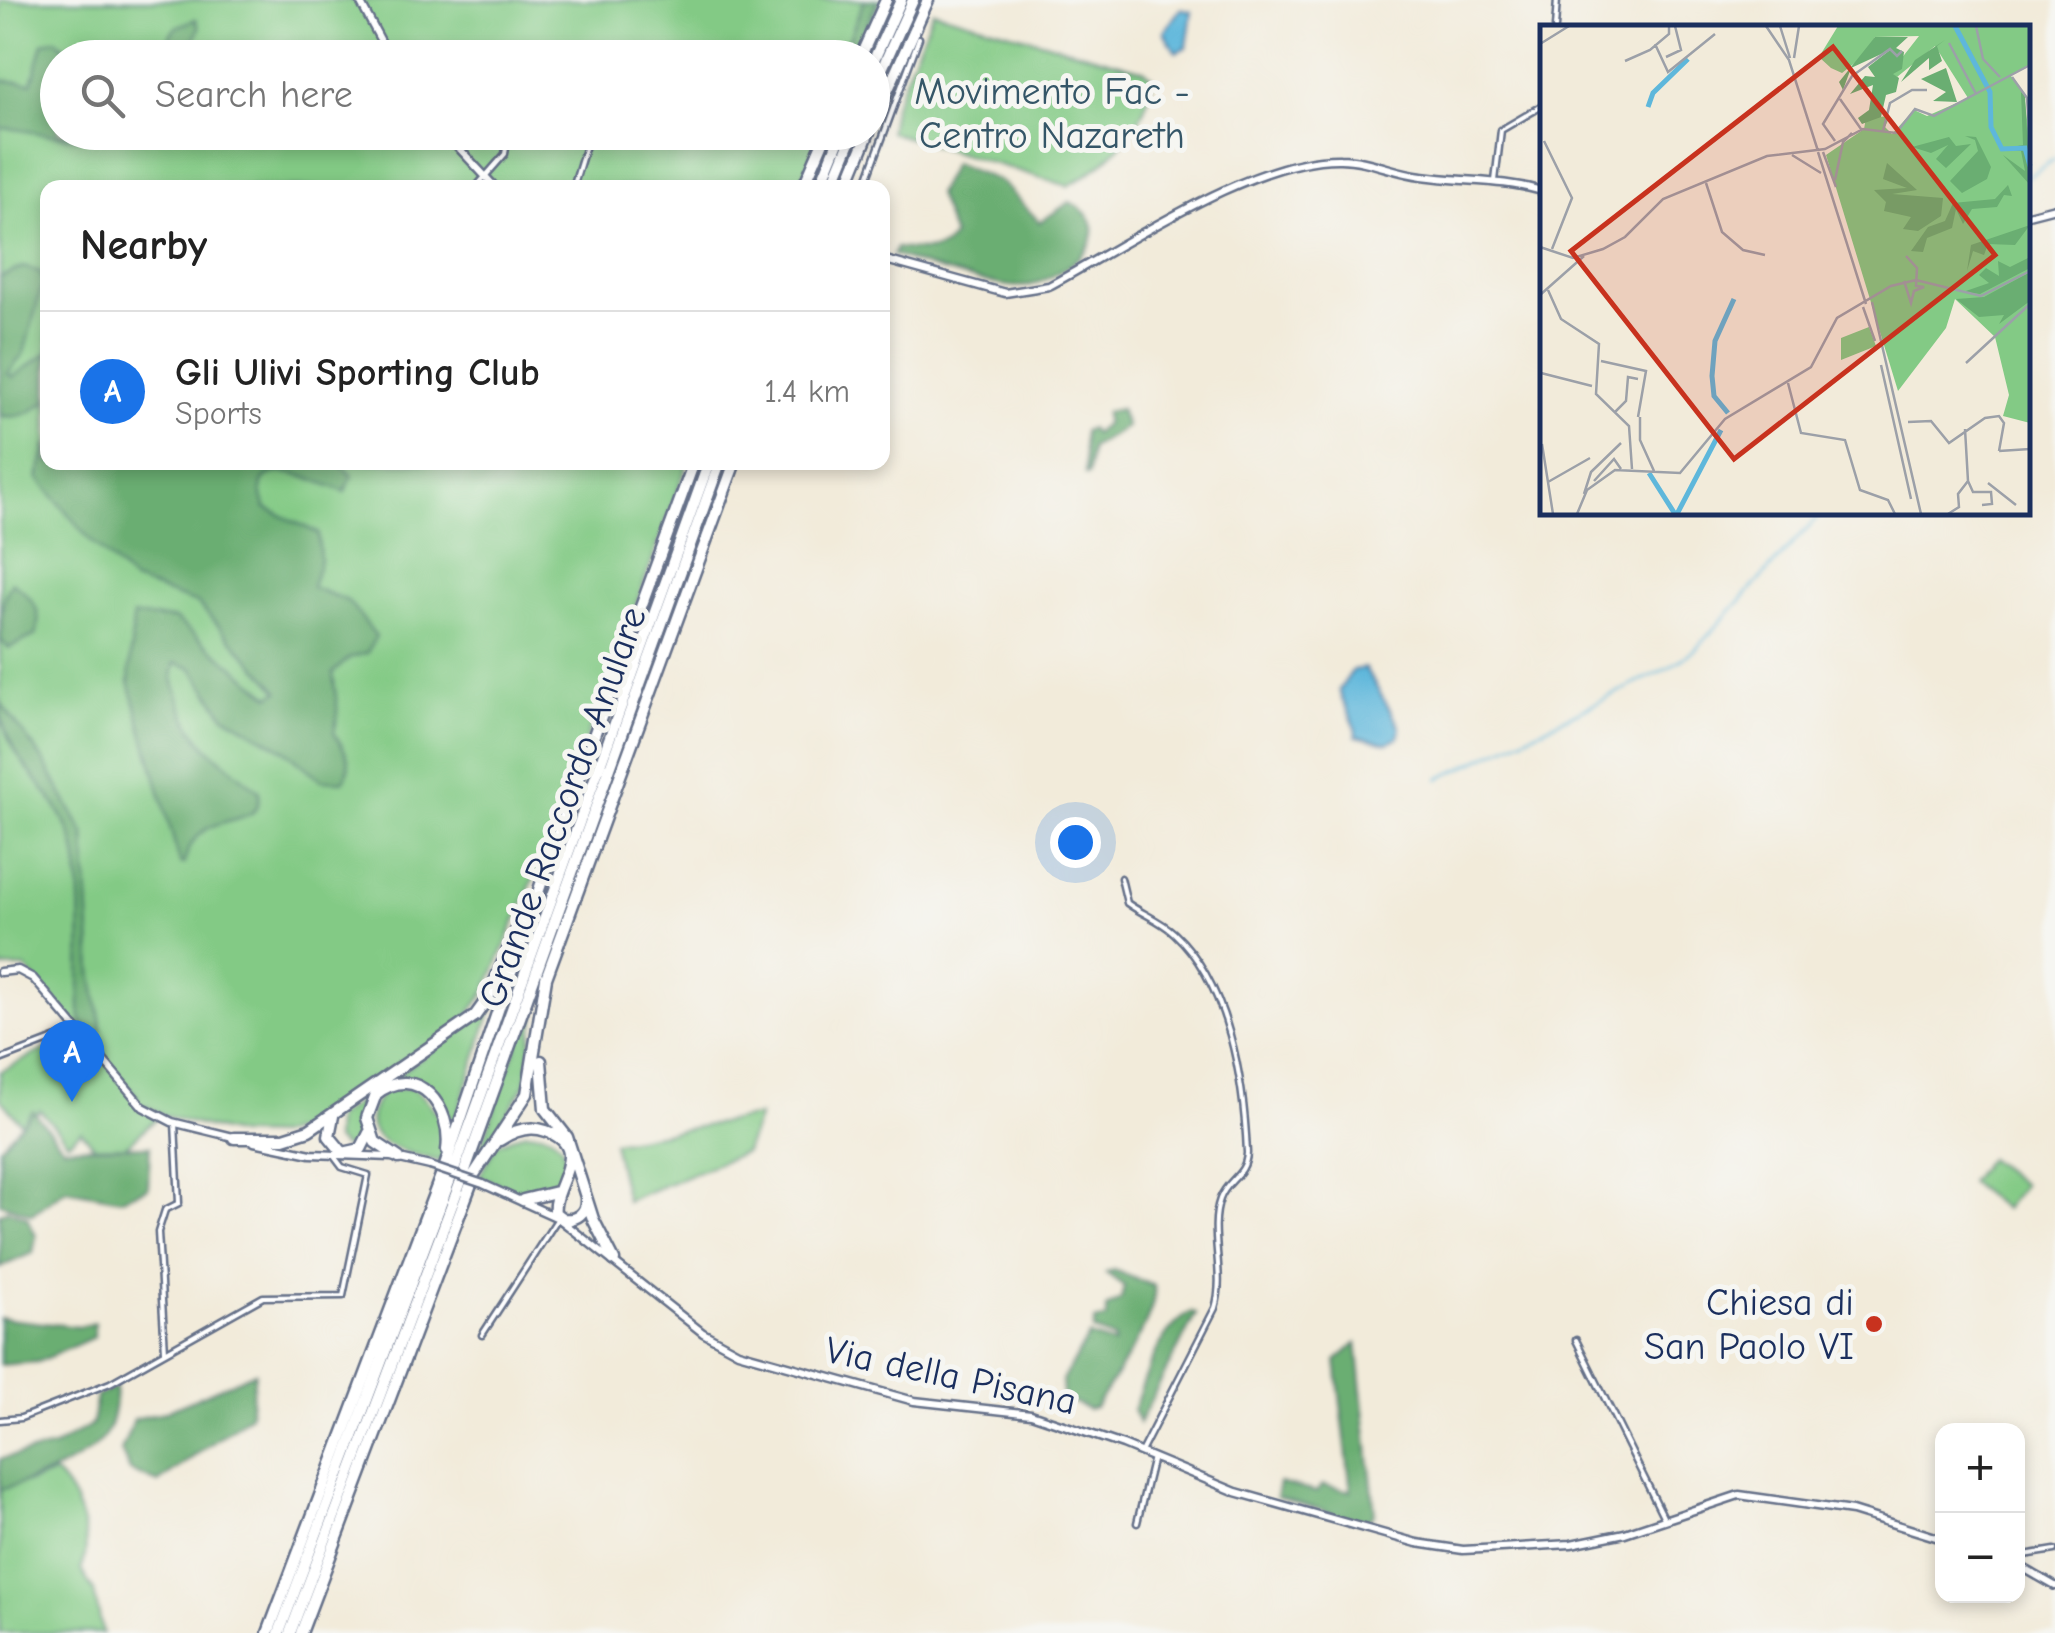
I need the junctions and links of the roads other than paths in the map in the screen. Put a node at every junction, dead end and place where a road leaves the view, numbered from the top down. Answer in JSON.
{"nodes":[{"id":1,"x":359,"y":0,"type":"edge"},
{"id":2,"x":886,"y":0,"type":"edge"},
{"id":3,"x":901,"y":0,"type":"edge"},
{"id":4,"x":913,"y":0,"type":"edge"},
{"id":5,"x":928,"y":0,"type":"edge"},
{"id":6,"x":1557,"y":0,"type":"edge"},
{"id":7,"x":1555,"y":25,"type":"edge"},
{"id":8,"x":918,"y":38,"type":"dead end"},
{"id":9,"x":380,"y":40,"type":"edge"},
{"id":10,"x":868,"y":40,"type":"edge"},
{"id":11,"x":883,"y":40,"type":"edge"},
{"id":12,"x":890,"y":50,"type":"edge"},
{"id":13,"x":890,"y":85,"type":"edge"},
{"id":14,"x":1540,"y":107,"type":"edge"},
{"id":15,"x":890,"y":116,"type":"edge"},
{"id":16,"x":459,"y":150,"type":"edge"},
{"id":17,"x":505,"y":150,"type":"edge"},
{"id":18,"x":585,"y":150,"type":"edge"},
{"id":19,"x":820,"y":150,"type":"edge"},
{"id":20,"x":834,"y":150,"type":"edge"},
{"id":21,"x":846,"y":150,"type":"edge"},
{"id":22,"x":862,"y":150,"type":"edge"},
{"id":23,"x":878,"y":150,"type":"edge"},
{"id":24,"x":484,"y":178,"type":"junction"},
{"id":25,"x":486,"y":180,"type":"edge"},
{"id":26,"x":575,"y":180,"type":"edge"},
{"id":27,"x":807,"y":180,"type":"edge"},
{"id":28,"x":821,"y":180,"type":"edge"},
{"id":29,"x":833,"y":180,"type":"edge"},
{"id":30,"x":849,"y":180,"type":"edge"},
{"id":31,"x":867,"y":180,"type":"edge"},
{"id":32,"x":1495,"y":181,"type":"junction"},
{"id":33,"x":1540,"y":191,"type":"edge"},
{"id":34,"x":2055,"y":208,"type":"edge"},
{"id":35,"x":2030,"y":214,"type":"edge"},
{"id":36,"x":890,"y":262,"type":"edge"},
{"id":37,"x":691,"y":470,"type":"edge"},
{"id":38,"x":706,"y":470,"type":"edge"},
{"id":39,"x":717,"y":470,"type":"edge"},
{"id":40,"x":732,"y":470,"type":"edge"},
{"id":41,"x":559,"y":831,"type":"junction"},
{"id":42,"x":1121,"y":878,"type":"dead end"},
{"id":43,"x":0,"y":972,"type":"edge"},
{"id":44,"x":542,"y":995,"type":"junction"},
{"id":45,"x":78,"y":1030,"type":"junction"},
{"id":46,"x":0,"y":1060,"type":"edge"},
{"id":47,"x":333,"y":1116,"type":"junction"},
{"id":48,"x":175,"y":1124,"type":"junction"},
{"id":49,"x":369,"y":1133,"type":"junction"},
{"id":50,"x":234,"y":1138,"type":"junction"},
{"id":51,"x":491,"y":1146,"type":"junction"},
{"id":52,"x":333,"y":1155,"type":"junction"},
{"id":53,"x":349,"y":1155,"type":"junction"},
{"id":54,"x":399,"y":1158,"type":"junction"},
{"id":55,"x":459,"y":1174,"type":"junction"},
{"id":56,"x":556,"y":1192,"type":"junction"},
{"id":57,"x":586,"y":1196,"type":"junction"},
{"id":58,"x":523,"y":1200,"type":"junction"},
{"id":59,"x":558,"y":1218,"type":"junction"},
{"id":60,"x":614,"y":1260,"type":"junction"},
{"id":61,"x":482,"y":1335,"type":"dead end"},
{"id":62,"x":1576,"y":1340,"type":"dead end"},
{"id":63,"x":165,"y":1351,"type":"junction"},
{"id":64,"x":0,"y":1420,"type":"edge"},
{"id":65,"x":1141,"y":1452,"type":"junction"},
{"id":66,"x":1153,"y":1457,"type":"junction"},
{"id":67,"x":1664,"y":1518,"type":"junction"},
{"id":68,"x":1137,"y":1523,"type":"dead end"},
{"id":69,"x":1935,"y":1537,"type":"edge"},
{"id":70,"x":2055,"y":1550,"type":"edge"},
{"id":71,"x":2025,"y":1555,"type":"edge"},
{"id":72,"x":2025,"y":1570,"type":"edge"},
{"id":73,"x":2055,"y":1586,"type":"edge"},
{"id":74,"x":268,"y":1633,"type":"edge"},
{"id":75,"x":279,"y":1633,"type":"edge"},
{"id":76,"x":290,"y":1633,"type":"edge"},
{"id":77,"x":301,"y":1633,"type":"edge"}],
"edges":[{"from":1,"to":9,"type":"main road"},
{"from":2,"to":10,"type":"highway"},
{"from":3,"to":11,"type":"highway"},
{"from":4,"to":12,"type":"highway"},
{"from":5,"to":13,"type":"highway"},
{"from":6,"to":7,"type":"street"},
{"from":8,"to":15,"type":"street"},
{"from":14,"to":32,"type":"street"},
{"from":16,"to":24,"type":"main road"},
{"from":17,"to":24,"type":"street"},
{"from":18,"to":26,"type":"street"},
{"from":19,"to":27,"type":"highway"},
{"from":20,"to":28,"type":"highway"},
{"from":21,"to":29,"type":"highway"},
{"from":22,"to":30,"type":"highway"},
{"from":23,"to":31,"type":"street"},
{"from":24,"to":25,"type":"main road"},
{"from":32,"to":33,"type":"main road"},
{"from":32,"to":36,"type":"main road"},
{"from":34,"to":35,"type":"main road"},
{"from":37,"to":41,"type":"highway","name":"Grande Raccordo Anulare"},
{"from":38,"to":55,"type":"highway","name":"Grande Raccordo Anulare"},
{"from":39,"to":55,"type":"highway","name":"Grande Raccordo Anulare"},
{"from":40,"to":44,"type":"highway","name":"Grande Raccordo Anulare"},
{"from":41,"to":47,"type":"highway"},
{"from":41,"to":55,"type":"highway"},
{"from":42,"to":65,"type":"street"},
{"from":43,"to":45,"type":"main road","name":"Via della Pisana"},
{"from":44,"to":51,"type":"highway","name":"Grande Raccordo Anulare"},
{"from":44,"to":57,"type":"highway"},
{"from":45,"to":46,"type":"street"},
{"from":45,"to":48,"type":"main road","name":"Via della Pisana"},
{"from":47,"to":50,"type":"highway"},
{"from":47,"to":53,"type":"highway"},
{"from":48,"to":50,"type":"main road","name":"Via della Pisana"},
{"from":48,"to":63,"type":"street"},
{"from":49,"to":53,"type":"highway"},
{"from":49,"to":54,"type":"highway"},
{"from":49,"to":55,"type":"highway"},
{"from":50,"to":52,"type":"main road","name":"Via della Pisana"},
{"from":51,"to":55,"type":"highway","name":"Grande Raccordo Anulare"},
{"from":51,"to":56,"type":"highway"},
{"from":52,"to":53,"type":"main road","name":"Via della Pisana"},
{"from":52,"to":63,"type":"street"},
{"from":53,"to":54,"type":"main road","name":"Via della Pisana"},
{"from":54,"to":55,"type":"main road","name":"Via della Pisana","bridge":true},
{"from":55,"to":58,"type":"main road","name":"Via della Pisana"},
{"from":55,"to":74,"type":"highway","name":"Grande Raccordo Anulare"},
{"from":55,"to":75,"type":"highway","name":"Grande Raccordo Anulare"},
{"from":55,"to":76,"type":"highway","name":"Grande Raccordo Anulare"},
{"from":55,"to":77,"type":"highway","name":"Grande Raccordo Anulare"},
{"from":56,"to":58,"type":"highway"},
{"from":56,"to":59,"type":"highway"},
{"from":57,"to":59,"type":"highway"},
{"from":57,"to":60,"type":"highway"},
{"from":58,"to":59,"type":"main road","name":"Via della Pisana"},
{"from":59,"to":60,"type":"main road","name":"Via della Pisana"},
{"from":59,"to":61,"type":"street"},
{"from":60,"to":65,"type":"main road","name":"Via della Pisana"},
{"from":62,"to":67,"type":"street"},
{"from":63,"to":64,"type":"street"},
{"from":65,"to":66,"type":"main road","name":"Via della Pisana"},
{"from":66,"to":67,"type":"main road","name":"Via della Pisana"},
{"from":66,"to":68,"type":"street"},
{"from":67,"to":69,"type":"main road","name":"Via della Pisana"},
{"from":70,"to":71,"type":"street"},
{"from":72,"to":73,"type":"main road"}]}
